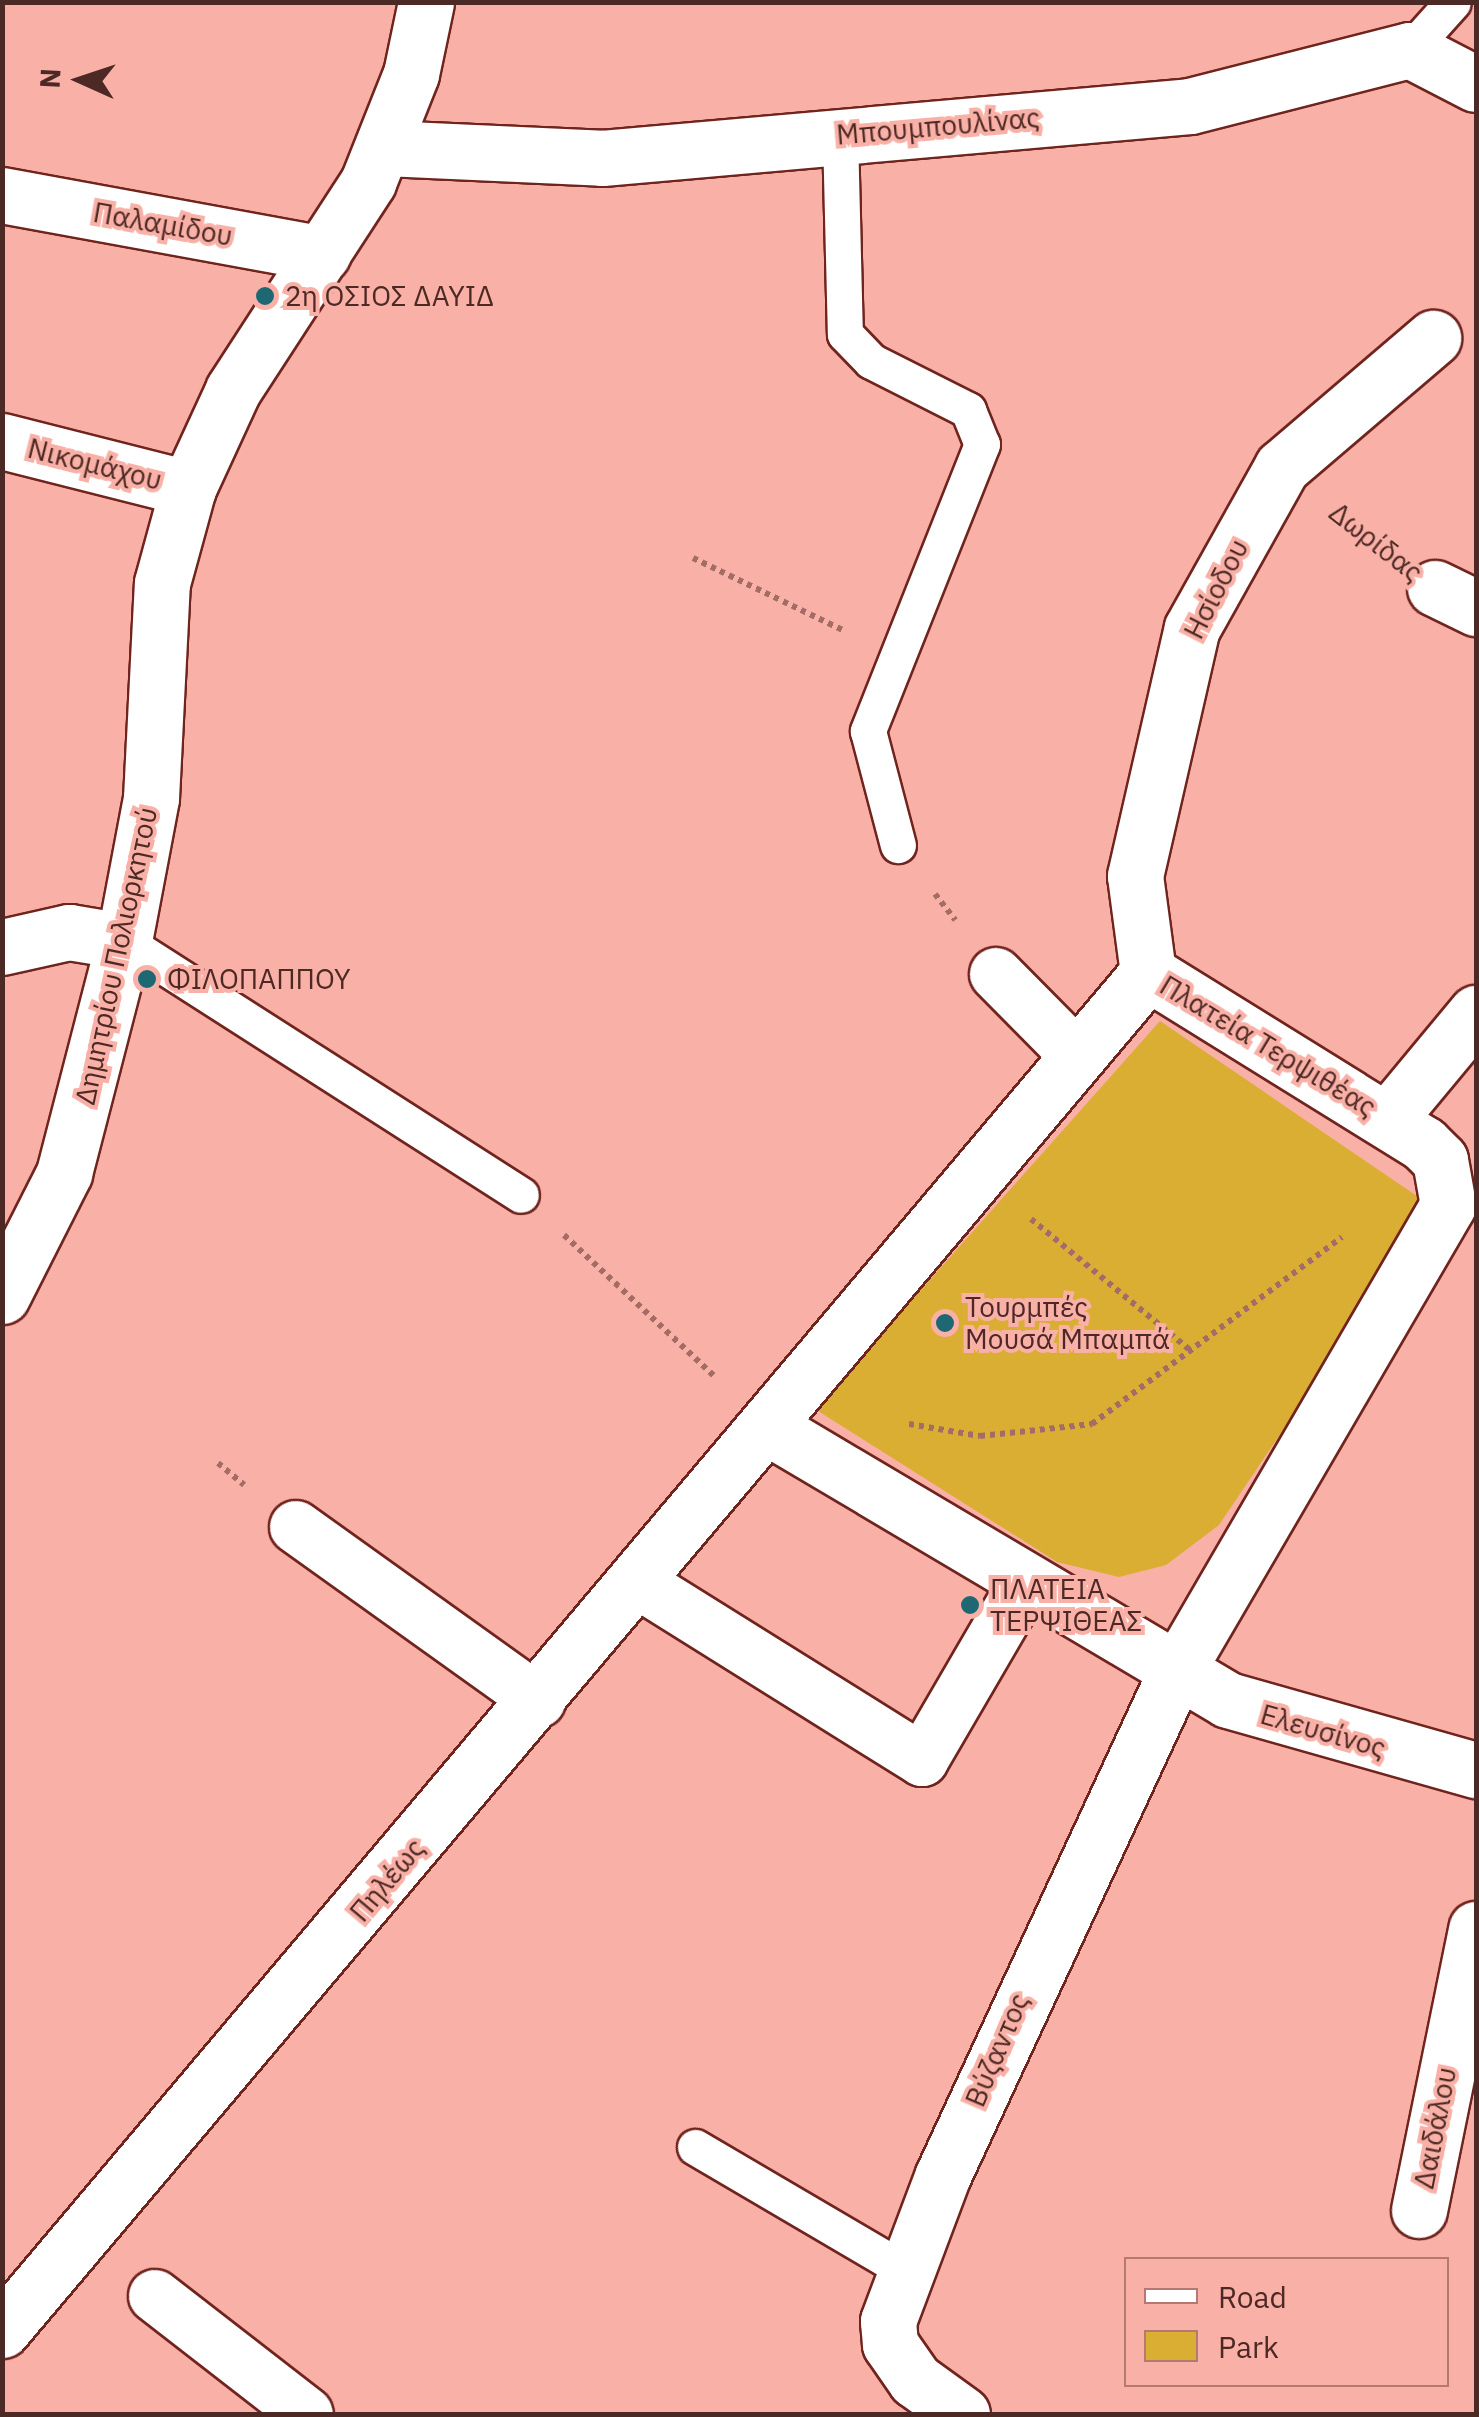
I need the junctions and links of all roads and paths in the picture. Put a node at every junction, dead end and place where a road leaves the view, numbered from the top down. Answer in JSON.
{"nodes":[{"id":1,"x":426,"y":2,"type":"edge"},
{"id":2,"x":1453,"y":2,"type":"edge"},
{"id":3,"x":1410,"y":50,"type":"junction"},
{"id":4,"x":1476,"y":84,"type":"edge"},
{"id":5,"x":840,"y":134,"type":"junction"},
{"id":6,"x":385,"y":148,"type":"junction"},
{"id":7,"x":2,"y":194,"type":"edge"},
{"id":8,"x":323,"y":254,"type":"junction"},
{"id":9,"x":1433,"y":338,"type":"dead end"},
{"id":10,"x":2,"y":441,"type":"edge"},
{"id":11,"x":1282,"y":468,"type":"junction"},
{"id":12,"x":188,"y":488,"type":"junction"},
{"id":13,"x":692,"y":558,"type":"dead end"},
{"id":14,"x":1456,"y":598,"type":"edge"},
{"id":15,"x":897,"y":655,"type":"junction"},
{"id":16,"x":898,"y":845,"type":"joint"},
{"id":17,"x":124,"y":941,"type":"junction"},
{"id":18,"x":2,"y":947,"type":"edge"},
{"id":19,"x":1148,"y":973,"type":"junction"},
{"id":20,"x":996,"y":974,"type":"joint"},
{"id":21,"x":1476,"y":1013,"type":"edge"},
{"id":22,"x":1078,"y":1057,"type":"junction"},
{"id":23,"x":1388,"y":1118,"type":"junction"},
{"id":24,"x":1440,"y":1160,"type":"junction"},
{"id":25,"x":522,"y":1195,"type":"joint"},
{"id":26,"x":1052,"y":1235,"type":"dead end"},
{"id":27,"x":2,"y":1296,"type":"edge"},
{"id":28,"x":1191,"y":1351,"type":"junction"},
{"id":29,"x":722,"y":1384,"type":"dead end"},
{"id":30,"x":794,"y":1443,"type":"junction"},
{"id":31,"x":296,"y":1527,"type":"dead end"},
{"id":32,"x":1026,"y":1581,"type":"junction"},
{"id":33,"x":639,"y":1583,"type":"junction"},
{"id":34,"x":1176,"y":1672,"type":"junction"},
{"id":35,"x":539,"y":1701,"type":"junction"},
{"id":36,"x":1476,"y":1770,"type":"edge"},
{"id":37,"x":1476,"y":1928,"type":"edge"},
{"id":38,"x":695,"y":2146,"type":"dead end"},
{"id":39,"x":1419,"y":2210,"type":"dead end"},
{"id":40,"x":906,"y":2271,"type":"junction"},
{"id":41,"x":155,"y":2296,"type":"dead end"},
{"id":42,"x":2,"y":2330,"type":"edge"},
{"id":43,"x":307,"y":2414,"type":"edge"},
{"id":44,"x":962,"y":2414,"type":"edge"}],
"edges":[{"from":1,"to":6,"type":"street","name":"Δημητρίου Πολιορκητού"},
{"from":2,"to":3,"type":"lane"},
{"from":3,"to":4,"type":"street"},
{"from":3,"to":5,"type":"street","name":"Μπουμπουλίνας"},
{"from":5,"to":6,"type":"street","name":"Μπουμπουλίνας"},
{"from":5,"to":15,"type":"lane"},
{"from":6,"to":8,"type":"street","name":"Δημητρίου Πολιορκητού"},
{"from":7,"to":8,"type":"street","name":"Παλαμίδου"},
{"from":8,"to":12,"type":"street","name":"Δημητρίου Πολιορκητού"},
{"from":9,"to":11,"type":"street","name":"Ησίοδου"},
{"from":10,"to":12,"type":"street","name":"Νικομάχου"},
{"from":11,"to":14,"type":"path","name":"Δωρίδας"},
{"from":11,"to":19,"type":"street","name":"Ησίοδου"},
{"from":12,"to":17,"type":"street","name":"Δημητρίου Πολιορκητού"},
{"from":13,"to":15,"type":"path"},
{"from":15,"to":16,"type":"lane"},
{"from":16,"to":20,"type":"path"},
{"from":17,"to":18,"type":"street"},
{"from":17,"to":25,"type":"lane"},
{"from":17,"to":27,"type":"street","name":"Δημητρίου Πολιορκητού"},
{"from":19,"to":22,"type":"street","name":"Πλατεία Τερψιθέας"},
{"from":19,"to":23,"type":"street","name":"Πλατεία Τερψιθέας"},
{"from":20,"to":22,"type":"street"},
{"from":21,"to":23,"type":"street"},
{"from":22,"to":30,"type":"street","name":"Πλατεία Τερψιθέας"},
{"from":23,"to":24,"type":"street","name":"Πλατεία Τερψιθέας"},
{"from":24,"to":28,"type":"path"},
{"from":24,"to":34,"type":"street"},
{"from":25,"to":29,"type":"path"},
{"from":26,"to":28,"type":"path"},
{"from":28,"to":30,"type":"path"},
{"from":30,"to":32,"type":"street"},
{"from":30,"to":33,"type":"street","name":"Πηλέως"},
{"from":31,"to":35,"type":"street"},
{"from":32,"to":33,"type":"street"},
{"from":32,"to":34,"type":"street"},
{"from":33,"to":35,"type":"street","name":"Πηλέως"},
{"from":34,"to":36,"type":"street","name":"Ελευσίνος"},
{"from":34,"to":40,"type":"street","name":"Βύζαντος"},
{"from":35,"to":42,"type":"street","name":"Πηλέως"},
{"from":37,"to":39,"type":"street","name":"Δαιδάλου"},
{"from":38,"to":40,"type":"lane"},
{"from":40,"to":44,"type":"street","name":"Βύζαντος"},
{"from":41,"to":43,"type":"street"}]}
